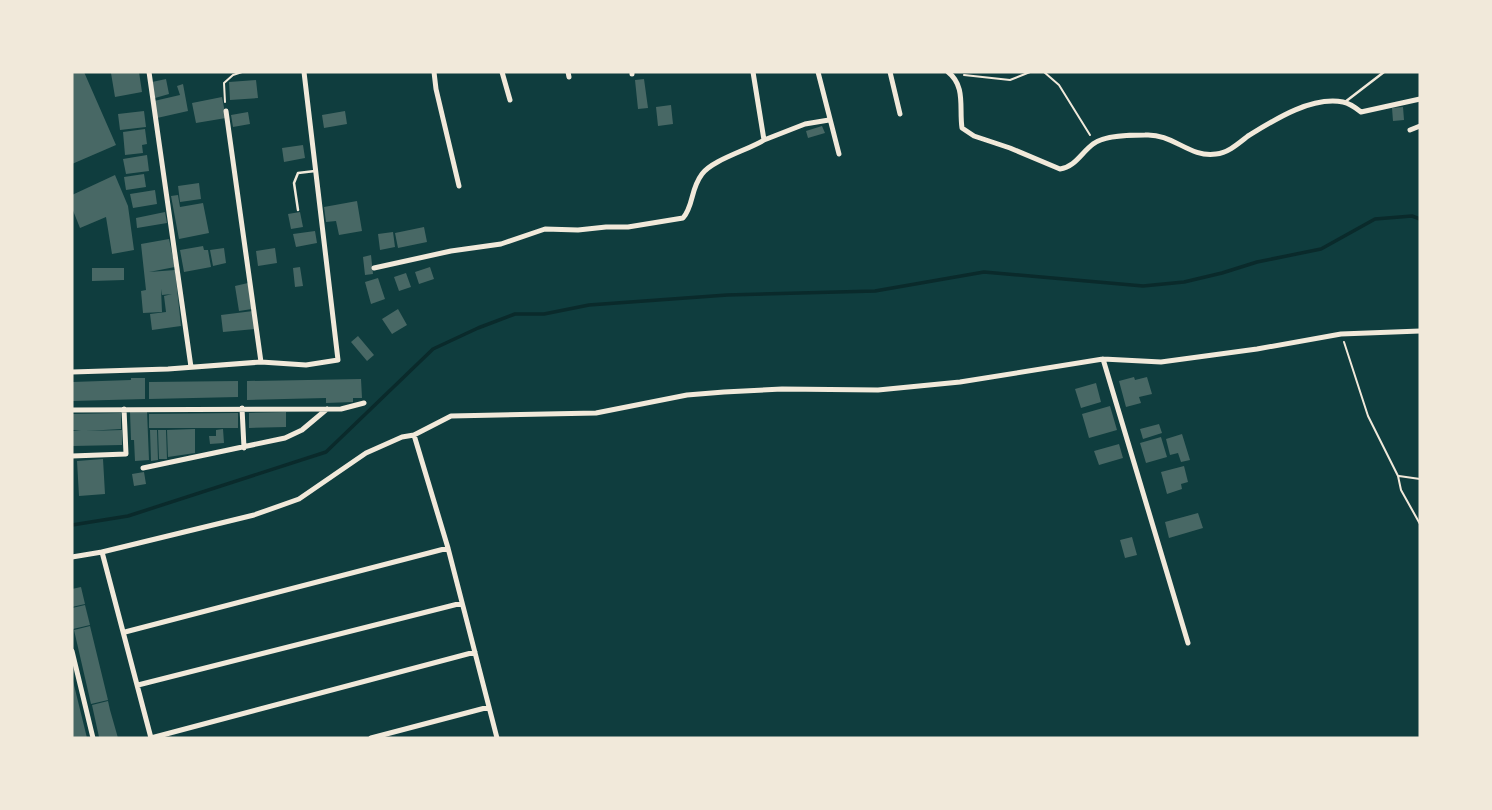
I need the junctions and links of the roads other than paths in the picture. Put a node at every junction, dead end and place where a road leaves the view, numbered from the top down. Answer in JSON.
{"nodes":[{"id":1,"x":149,"y":72,"type":"edge"},
{"id":2,"x":304,"y":72,"type":"edge"},
{"id":3,"x":434,"y":72,"type":"edge"},
{"id":4,"x":502,"y":72,"type":"edge"},
{"id":5,"x":753,"y":72,"type":"edge"},
{"id":6,"x":818,"y":72,"type":"edge"},
{"id":7,"x":890,"y":72,"type":"edge"},
{"id":8,"x":948,"y":72,"type":"edge"},
{"id":9,"x":1384,"y":72,"type":"edge"},
{"id":10,"x":510,"y":100,"type":"dead end"},
{"id":11,"x":1420,"y":100,"type":"edge"},
{"id":12,"x":1345,"y":102,"type":"junction"},
{"id":13,"x":226,"y":111,"type":"road end"},
{"id":14,"x":900,"y":114,"type":"dead end"},
{"id":15,"x":829,"y":120,"type":"junction"},
{"id":16,"x":1420,"y":126,"type":"edge"},
{"id":17,"x":1410,"y":130,"type":"dead end"},
{"id":18,"x":764,"y":140,"type":"junction"},
{"id":19,"x":839,"y":154,"type":"dead end"},
{"id":20,"x":315,"y":171,"type":"junction"},
{"id":21,"x":459,"y":187,"type":"dead end"},
{"id":22,"x":298,"y":210,"type":"dead end"},
{"id":23,"x":374,"y":268,"type":"dead end"},
{"id":24,"x":1420,"y":331,"type":"edge"},
{"id":25,"x":1103,"y":359,"type":"junction"},
{"id":26,"x":261,"y":362,"type":"junction"},
{"id":27,"x":191,"y":366,"type":"junction"},
{"id":28,"x":72,"y":372,"type":"edge"},
{"id":29,"x":364,"y":403,"type":"dead end"},
{"id":30,"x":242,"y":408,"type":"junction"},
{"id":31,"x":124,"y":409,"type":"junction"},
{"id":32,"x":327,"y":409,"type":"junction"},
{"id":33,"x":72,"y":410,"type":"edge"},
{"id":34,"x":414,"y":435,"type":"junction"},
{"id":35,"x":244,"y":448,"type":"junction"},
{"id":36,"x":72,"y":456,"type":"edge"},
{"id":37,"x":143,"y":468,"type":"dead end"},
{"id":38,"x":448,"y":548,"type":"junction"},
{"id":39,"x":102,"y":552,"type":"junction"},
{"id":40,"x":72,"y":557,"type":"edge"},
{"id":41,"x":462,"y":603,"type":"junction"},
{"id":42,"x":125,"y":632,"type":"junction"},
{"id":43,"x":1188,"y":642,"type":"dead end"},
{"id":44,"x":72,"y":651,"type":"edge"},
{"id":45,"x":475,"y":653,"type":"junction"},
{"id":46,"x":138,"y":685,"type":"junction"},
{"id":47,"x":489,"y":707,"type":"junction"},
{"id":48,"x":93,"y":738,"type":"edge"},
{"id":49,"x":151,"y":738,"type":"edge"},
{"id":50,"x":371,"y":738,"type":"edge"},
{"id":51,"x":497,"y":738,"type":"edge"}],
"edges":[{"from":1,"to":27,"type":"street"},
{"from":2,"to":20,"type":"street"},
{"from":3,"to":21,"type":"street"},
{"from":4,"to":10,"type":"street"},
{"from":5,"to":18,"type":"street"},
{"from":6,"to":15,"type":"street"},
{"from":7,"to":14,"type":"street"},
{"from":8,"to":12,"type":"street"},
{"from":9,"to":12,"type":"lane"},
{"from":11,"to":12,"type":"street"},
{"from":13,"to":26,"type":"street"},
{"from":15,"to":18,"type":"street"},
{"from":15,"to":19,"type":"street"},
{"from":16,"to":17,"type":"street"},
{"from":18,"to":23,"type":"street"},
{"from":20,"to":22,"type":"lane"},
{"from":20,"to":26,"type":"street"},
{"from":24,"to":25,"type":"street"},
{"from":25,"to":34,"type":"street"},
{"from":25,"to":43,"type":"street"},
{"from":26,"to":27,"type":"street"},
{"from":27,"to":28,"type":"street"},
{"from":29,"to":32,"type":"street"},
{"from":30,"to":31,"type":"street"},
{"from":30,"to":32,"type":"street"},
{"from":30,"to":35,"type":"street"},
{"from":31,"to":33,"type":"street"},
{"from":31,"to":36,"type":"street"},
{"from":32,"to":35,"type":"street"},
{"from":34,"to":38,"type":"street"},
{"from":34,"to":39,"type":"street"},
{"from":35,"to":37,"type":"street"},
{"from":38,"to":41,"type":"street"},
{"from":38,"to":42,"type":"street"},
{"from":39,"to":40,"type":"street"},
{"from":39,"to":42,"type":"street"},
{"from":41,"to":45,"type":"street"},
{"from":41,"to":46,"type":"street"},
{"from":42,"to":46,"type":"street"},
{"from":44,"to":48,"type":"street"},
{"from":45,"to":47,"type":"street"},
{"from":45,"to":49,"type":"street"},
{"from":46,"to":49,"type":"street"},
{"from":47,"to":50,"type":"street"},
{"from":47,"to":51,"type":"street"}]}
